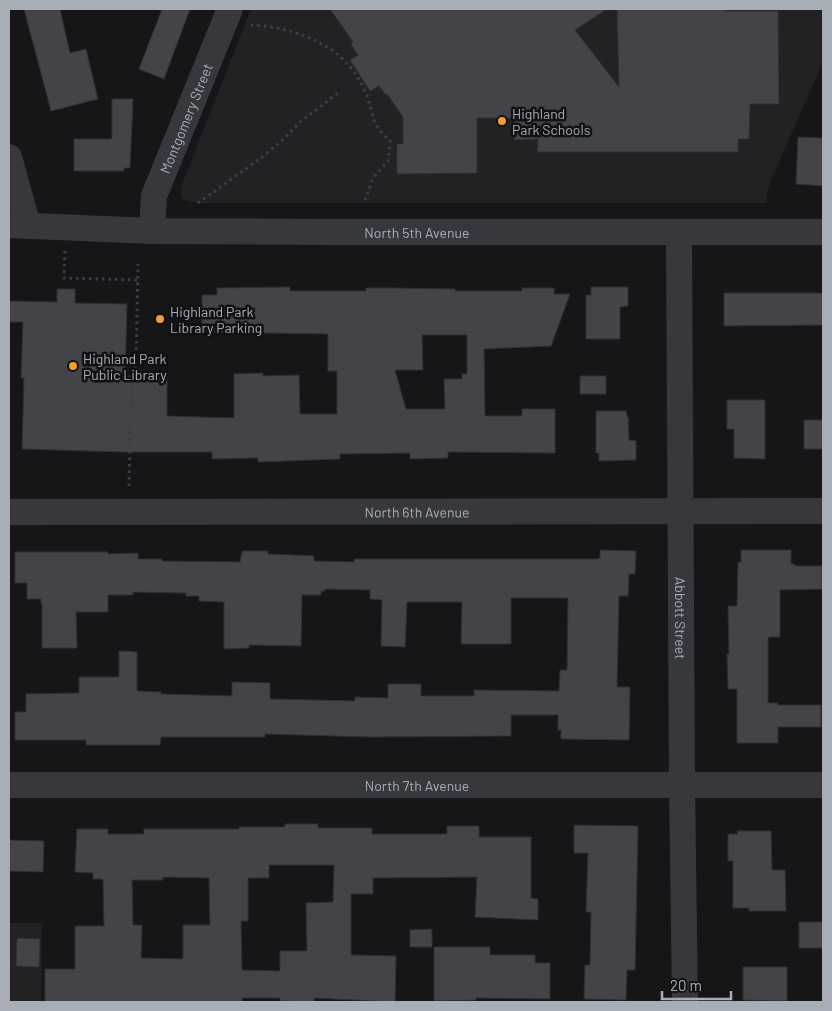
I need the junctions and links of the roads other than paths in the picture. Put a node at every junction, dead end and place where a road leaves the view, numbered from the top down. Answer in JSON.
{"nodes":[{"id":1,"x":237,"y":17,"type":"edge"},
{"id":2,"x":9,"y":157,"type":"edge"},
{"id":3,"x":18,"y":225,"type":"edge"},
{"id":4,"x":152,"y":231,"type":"junction"},
{"id":5,"x":823,"y":232,"type":"edge"},
{"id":6,"x":679,"y":233,"type":"junction"},
{"id":7,"x":680,"y":511,"type":"junction"},
{"id":8,"x":823,"y":511,"type":"edge"},
{"id":9,"x":9,"y":512,"type":"edge"},
{"id":10,"x":9,"y":785,"type":"edge"},
{"id":11,"x":823,"y":785,"type":"edge"},
{"id":12,"x":682,"y":786,"type":"junction"},
{"id":13,"x":685,"y":1002,"type":"edge"}],
"edges":[{"from":1,"to":4,"type":"street","name":"Montgomery Street"},
{"from":2,"to":3,"type":"street"},
{"from":3,"to":4,"type":"street","name":"North 5th Avenue"},
{"from":4,"to":6,"type":"street","name":"North 5th Avenue"},
{"from":5,"to":6,"type":"street","name":"North 5th Avenue"},
{"from":6,"to":7,"type":"street","name":"Abbott Street"},
{"from":7,"to":8,"type":"street","name":"North 6th Avenue"},
{"from":7,"to":9,"type":"street","name":"North 6th Avenue"},
{"from":7,"to":12,"type":"street","name":"Abbott Street"},
{"from":10,"to":12,"type":"street","name":"North 7th Avenue"},
{"from":11,"to":12,"type":"street","name":"North 7th Avenue"},
{"from":12,"to":13,"type":"street","name":"Abbott Street"}]}
